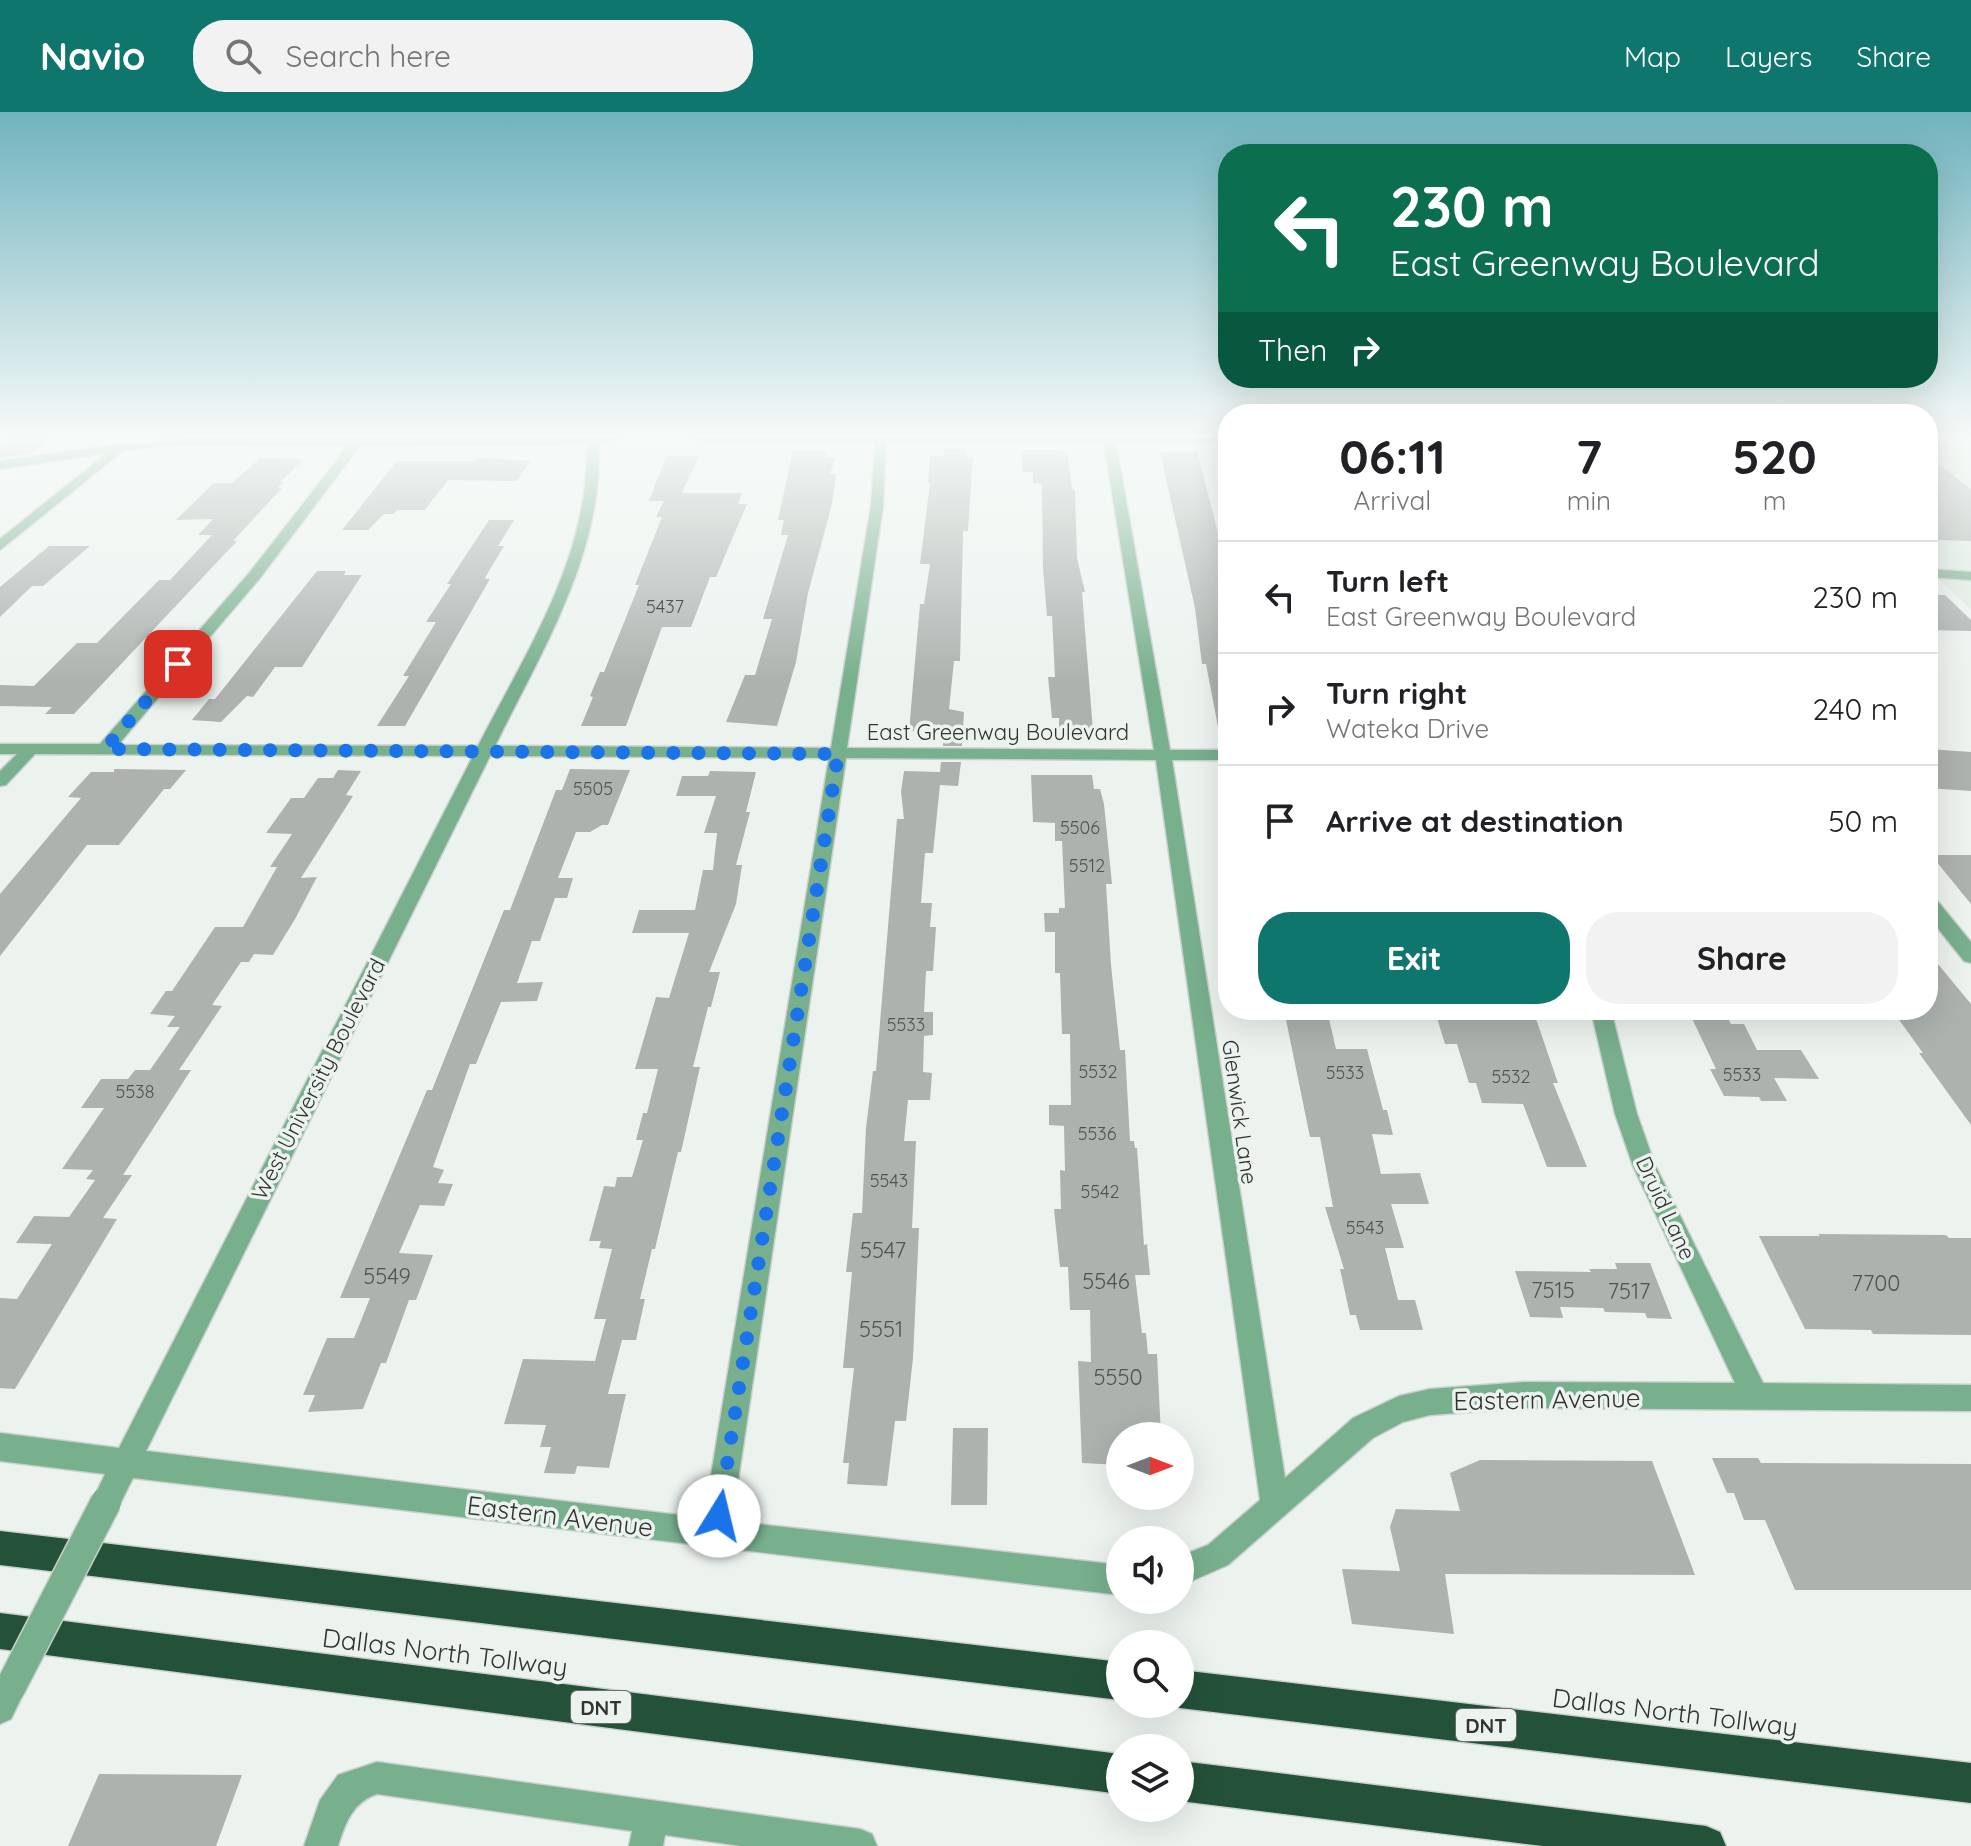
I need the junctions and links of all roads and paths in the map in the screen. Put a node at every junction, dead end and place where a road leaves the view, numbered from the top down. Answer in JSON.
{"nodes":[{"id":1,"x":33,"y":519,"type":"edge"},
{"id":2,"x":298,"y":519,"type":"edge"},
{"id":3,"x":588,"y":519,"type":"edge"},
{"id":4,"x":875,"y":519,"type":"edge"},
{"id":5,"x":1123,"y":519,"type":"edge"},
{"id":6,"x":0,"y":546,"type":"edge"},
{"id":7,"x":1938,"y":574,"type":"edge"},
{"id":8,"x":1971,"y":576,"type":"edge"},
{"id":9,"x":0,"y":749,"type":"edge"},
{"id":10,"x":31,"y":749,"type":"junction"},
{"id":11,"x":105,"y":749,"type":"junction"},
{"id":12,"x":481,"y":752,"type":"junction"},
{"id":13,"x":838,"y":754,"type":"junction"},
{"id":14,"x":1163,"y":754,"type":"junction"},
{"id":15,"x":1218,"y":755,"type":"edge"},
{"id":16,"x":0,"y":781,"type":"edge"},
{"id":17,"x":1938,"y":915,"type":"edge"},
{"id":18,"x":1971,"y":956,"type":"edge"},
{"id":19,"x":1603,"y":1020,"type":"edge"},
{"id":20,"x":1756,"y":1397,"type":"junction"},
{"id":21,"x":1971,"y":1398,"type":"edge"},
{"id":22,"x":0,"y":1447,"type":"edge"},
{"id":23,"x":126,"y":1462,"type":"junction"},
{"id":24,"x":1275,"y":1508,"type":"junction"},
{"id":25,"x":716,"y":1533,"type":"junction"},
{"id":26,"x":0,"y":1548,"type":"edge"},
{"id":27,"x":1194,"y":1565,"type":"edge"},
{"id":28,"x":1106,"y":1578,"type":"edge"},
{"id":29,"x":0,"y":1631,"type":"edge"},
{"id":30,"x":1106,"y":1679,"type":"edge"},
{"id":31,"x":1194,"y":1691,"type":"edge"},
{"id":32,"x":5,"y":1698,"type":"edge"},
{"id":33,"x":1106,"y":1772,"type":"edge"},
{"id":34,"x":1194,"y":1783,"type":"edge"},
{"id":35,"x":1971,"y":1783,"type":"edge"},
{"id":36,"x":649,"y":1832,"type":"edge"},
{"id":37,"x":321,"y":1846,"type":"edge"},
{"id":38,"x":860,"y":1846,"type":"edge"},
{"id":39,"x":1706,"y":1846,"type":"edge"}],
"edges":[{"from":1,"to":6,"type":"street"},
{"from":2,"to":11,"type":"street"},
{"from":3,"to":12,"type":"street","name":"West University Boulevard"},
{"from":4,"to":13,"type":"street"},
{"from":5,"to":14,"type":"street","name":"Glenwick Lane"},
{"from":7,"to":8,"type":"street"},
{"from":9,"to":10,"type":"street","name":"East Greenway Boulevard"},
{"from":10,"to":11,"type":"street","name":"East Greenway Boulevard"},
{"from":10,"to":16,"type":"street"},
{"from":11,"to":12,"type":"street","name":"East Greenway Boulevard"},
{"from":12,"to":13,"type":"street","name":"East Greenway Boulevard"},
{"from":12,"to":23,"type":"street","name":"West University Boulevard"},
{"from":13,"to":14,"type":"street","name":"East Greenway Boulevard"},
{"from":13,"to":25,"type":"street"},
{"from":14,"to":15,"type":"street","name":"East Greenway Boulevard"},
{"from":14,"to":24,"type":"street","name":"Glenwick Lane"},
{"from":17,"to":18,"type":"street"},
{"from":19,"to":20,"type":"street","name":"Druid Lane"},
{"from":20,"to":21,"type":"street","name":"Eastern Avenue"},
{"from":20,"to":24,"type":"street","name":"Eastern Avenue"},
{"from":22,"to":23,"type":"street","name":"Eastern Avenue"},
{"from":23,"to":25,"type":"street","name":"Eastern Avenue"},
{"from":23,"to":32,"type":"street","name":"West University Boulevard","bridge":true},
{"from":24,"to":27,"type":"street","name":"Eastern Avenue"},
{"from":25,"to":28,"type":"street","name":"Eastern Avenue"},
{"from":26,"to":30,"type":"highway"},
{"from":29,"to":33,"type":"highway","name":"Dallas North Tollway","number":"DNT"},
{"from":31,"to":35,"type":"highway","name":"Dallas North Tollway","number":"DNT"},
{"from":34,"to":39,"type":"highway"},
{"from":36,"to":37,"type":"street"},
{"from":36,"to":38,"type":"street"}]}
